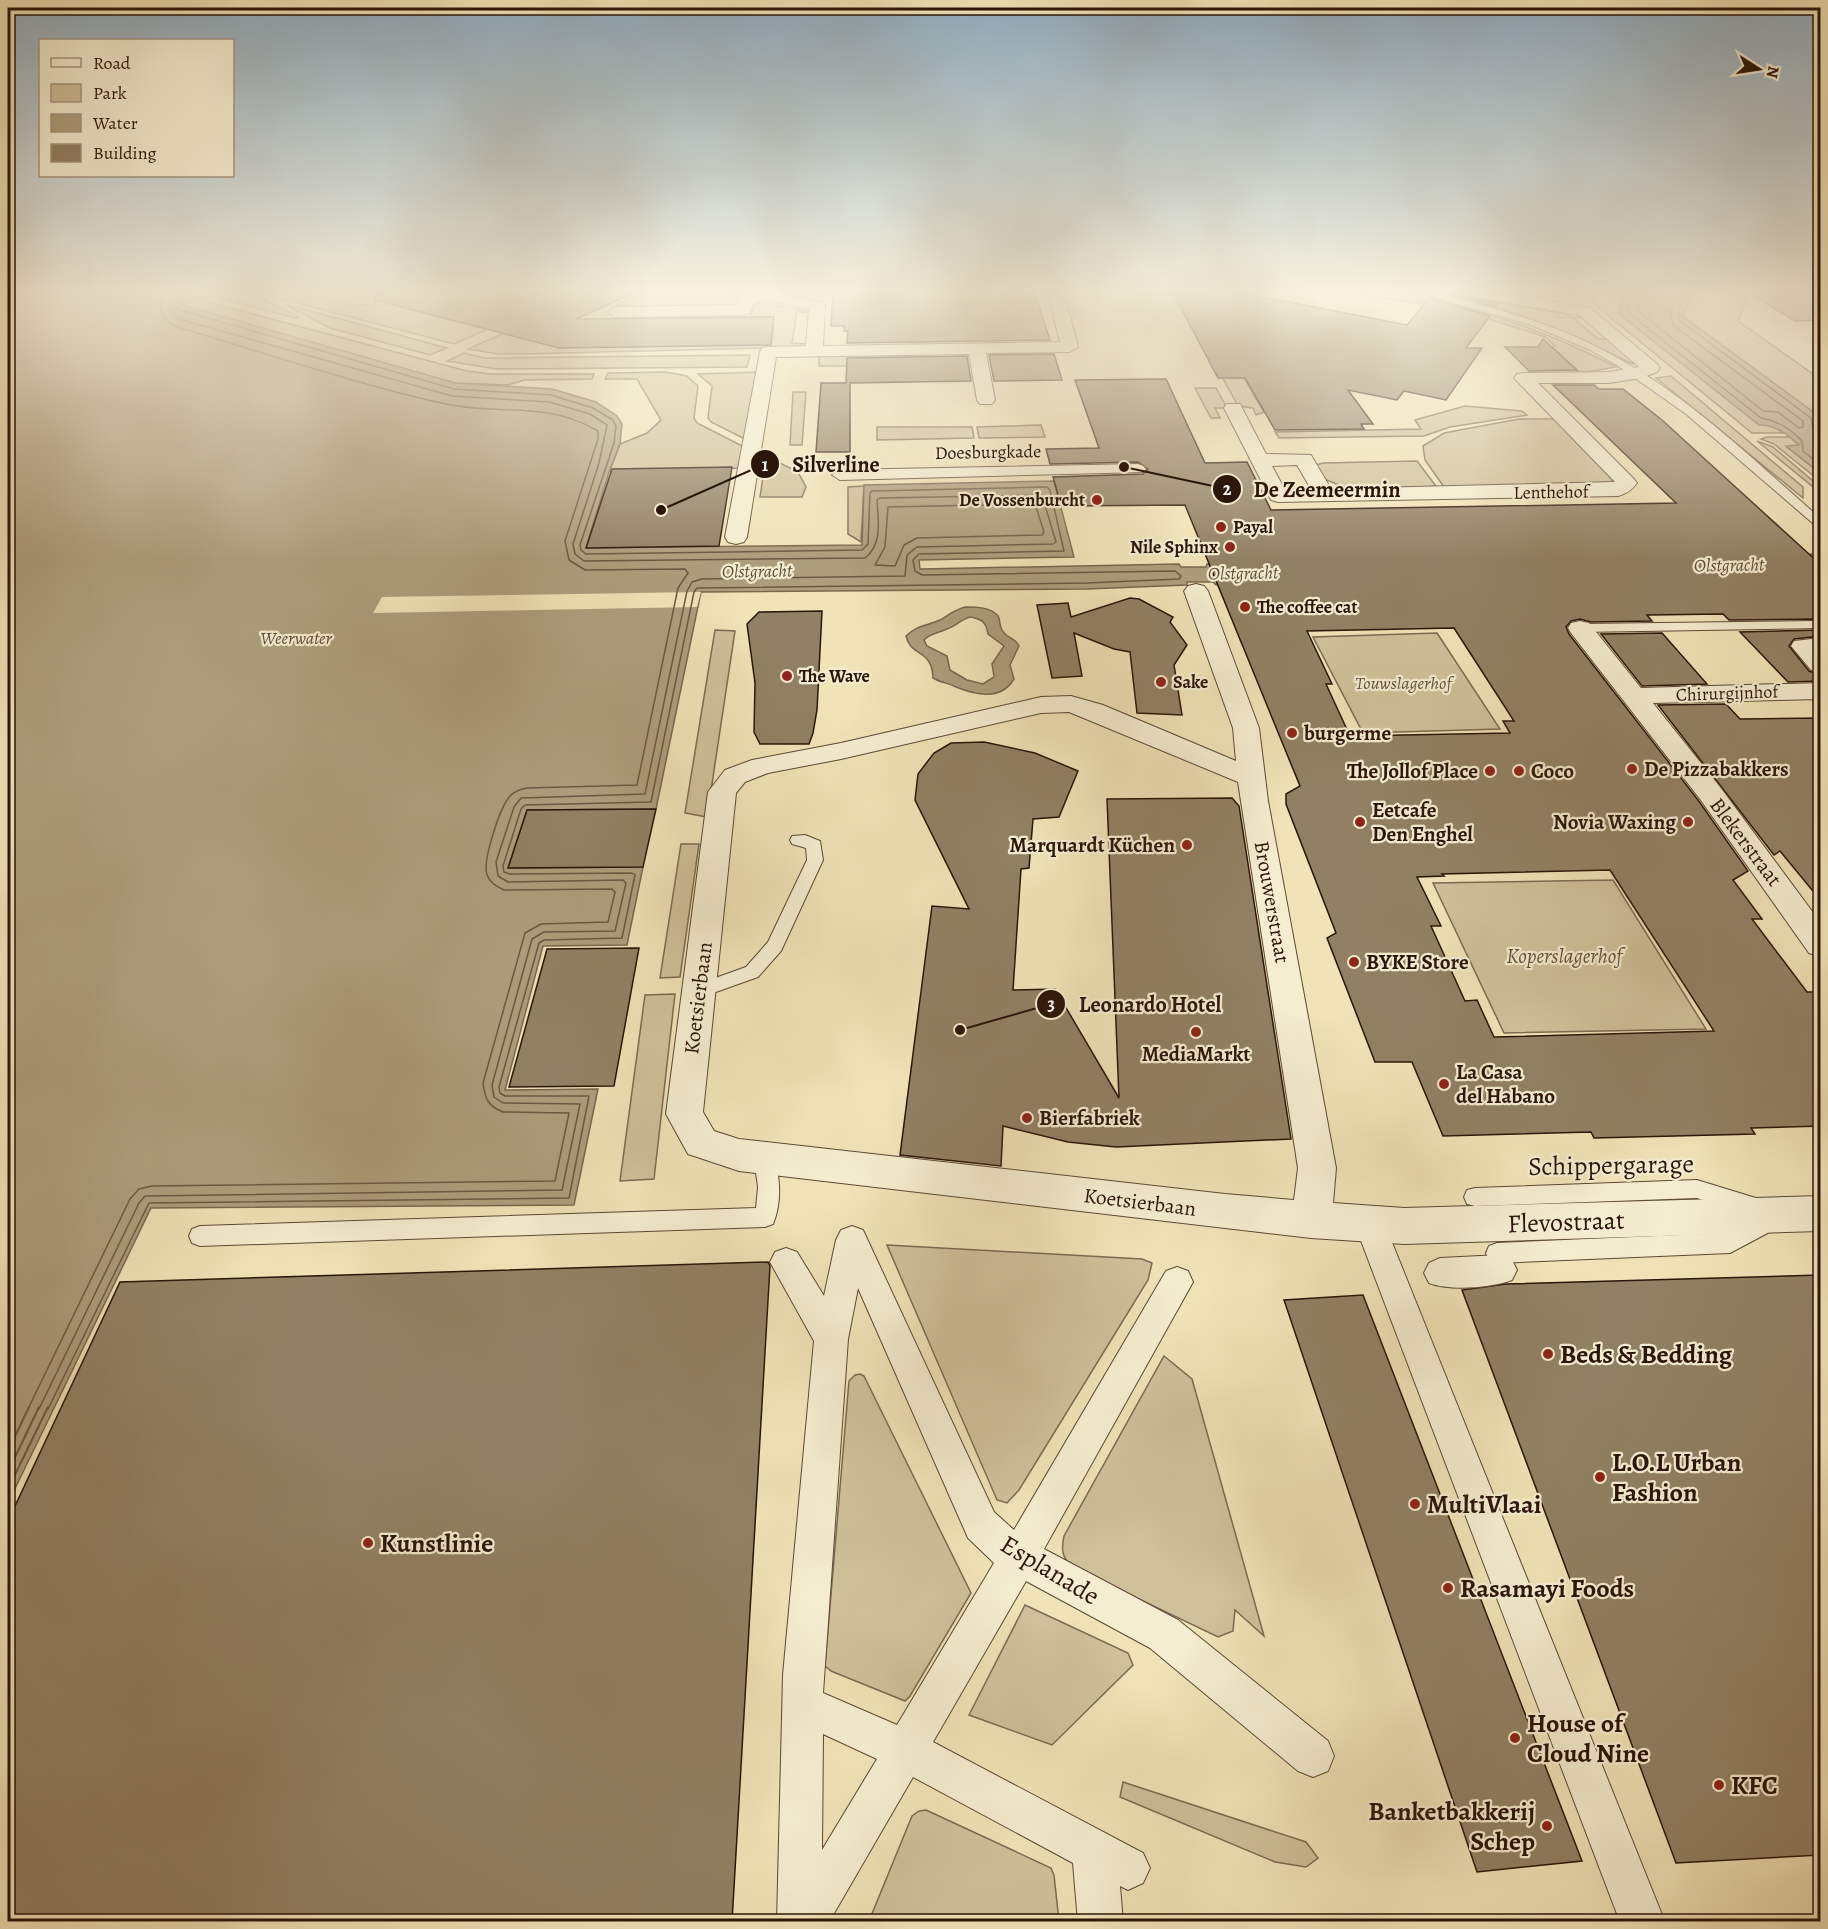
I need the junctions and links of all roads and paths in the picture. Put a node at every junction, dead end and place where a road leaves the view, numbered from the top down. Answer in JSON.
{"nodes":[{"id":1,"x":763,"y":381,"type":"edge"},
{"id":2,"x":983,"y":381,"type":"edge"},
{"id":3,"x":1525,"y":381,"type":"edge"},
{"id":4,"x":1646,"y":381,"type":"edge"},
{"id":5,"x":986,"y":400,"type":"dead end"},
{"id":6,"x":1233,"y":408,"type":"dead end"},
{"id":7,"x":1260,"y":460,"type":"junction"},
{"id":8,"x":1138,"y":469,"type":"dead end"},
{"id":9,"x":840,"y":475,"type":"dead end"},
{"id":10,"x":1324,"y":495,"type":"junction"},
{"id":11,"x":1821,"y":524,"type":"edge"},
{"id":12,"x":736,"y":537,"type":"dead end"},
{"id":13,"x":1196,"y":591,"type":"dead end"},
{"id":14,"x":1580,"y":628,"type":"joint"},
{"id":15,"x":1817,"y":635,"type":"edge"},
{"id":16,"x":1821,"y":664,"type":"edge"},
{"id":17,"x":1821,"y":691,"type":"edge"},
{"id":18,"x":1634,"y":696,"type":"junction"},
{"id":19,"x":1250,"y":777,"type":"junction"},
{"id":20,"x":798,"y":840,"type":"dead end"},
{"id":21,"x":1816,"y":931,"type":"edge"},
{"id":22,"x":699,"y":992,"type":"junction"},
{"id":23,"x":764,"y":1158,"type":"junction"},
{"id":24,"x":1475,"y":1197,"type":"dead end"},
{"id":25,"x":1821,"y":1214,"type":"edge"},
{"id":26,"x":1778,"y":1215,"type":"junction"},
{"id":27,"x":1311,"y":1220,"type":"junction"},
{"id":28,"x":1370,"y":1224,"type":"junction"},
{"id":29,"x":201,"y":1236,"type":"dead end"},
{"id":30,"x":786,"y":1262,"type":"dead end"},
{"id":31,"x":1499,"y":1262,"type":"joint"},
{"id":32,"x":1440,"y":1273,"type":"dead end"},
{"id":33,"x":1178,"y":1282,"type":"dead end"},
{"id":34,"x":831,"y":1339,"type":"junction"},
{"id":35,"x":1019,"y":1557,"type":"junction"},
{"id":36,"x":802,"y":1704,"type":"junction"},
{"id":37,"x":905,"y":1750,"type":"junction"},
{"id":38,"x":1313,"y":1756,"type":"dead end"},
{"id":39,"x":798,"y":1922,"type":"edge"},
{"id":40,"x":804,"y":1922,"type":"edge"},
{"id":41,"x":1101,"y":1922,"type":"edge"},
{"id":42,"x":1643,"y":1922,"type":"edge"}],
"edges":[{"from":1,"to":12,"type":"street"},
{"from":2,"to":5,"type":"street"},
{"from":3,"to":10,"type":"street","name":"Lenthehof"},
{"from":4,"to":11,"type":"lane"},
{"from":6,"to":7,"type":"street","name":"Lenthehof"},
{"from":7,"to":10,"type":"street"},
{"from":7,"to":10,"type":"street","name":"Lenthehof"},
{"from":8,"to":9,"type":"street","name":"Doesburgkade"},
{"from":13,"to":19,"type":"street","name":"Brouwerstraat"},
{"from":14,"to":15,"type":"lane"},
{"from":14,"to":18,"type":"street","name":"Blekerstraat"},
{"from":15,"to":16,"type":"street"},
{"from":17,"to":18,"type":"street","name":"Chirurgijnhof"},
{"from":18,"to":21,"type":"street","name":"Blekerstraat"},
{"from":19,"to":22,"type":"street","name":"Koetsierbaan"},
{"from":19,"to":27,"type":"street","name":"Brouwerstraat"},
{"from":20,"to":22,"type":"lane"},
{"from":22,"to":23,"type":"street","name":"Koetsierbaan"},
{"from":23,"to":27,"type":"street","name":"Koetsierbaan"},
{"from":23,"to":29,"type":"lane"},
{"from":24,"to":26,"type":"lane","name":"Schippergarage"},
{"from":25,"to":26,"type":"street","name":"Flevostraat"},
{"from":26,"to":28,"type":"street","name":"Flevostraat"},
{"from":26,"to":31,"type":"lane"},
{"from":27,"to":28,"type":"street","name":"Flevostraat"},
{"from":28,"to":42,"type":"street"},
{"from":30,"to":34,"type":"street"},
{"from":31,"to":32,"type":"street"},
{"from":33,"to":35,"type":"street"},
{"from":34,"to":35,"type":"street","name":"Esplanade"},
{"from":34,"to":36,"type":"street"},
{"from":35,"to":37,"type":"street"},
{"from":35,"to":38,"type":"street","name":"Esplanade"},
{"from":36,"to":37,"type":"street"},
{"from":36,"to":39,"type":"street"},
{"from":37,"to":40,"type":"street"},
{"from":37,"to":41,"type":"street"}]}
